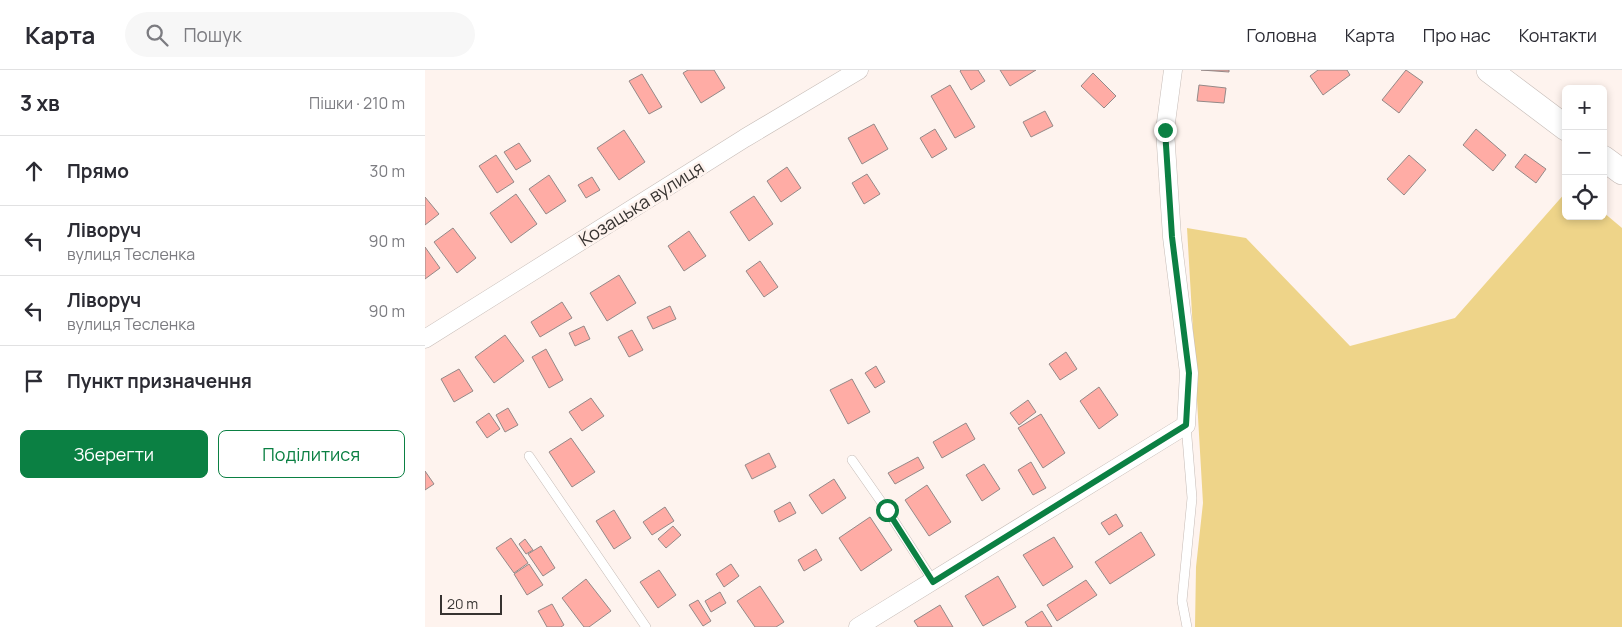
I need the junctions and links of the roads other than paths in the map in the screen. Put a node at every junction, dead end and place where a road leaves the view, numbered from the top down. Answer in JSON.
{"nodes":[{"id":1,"x":859,"y":70,"type":"edge"},
{"id":2,"x":1173,"y":70,"type":"edge"},
{"id":3,"x":1489,"y":70,"type":"edge"},
{"id":4,"x":1562,"y":125,"type":"edge"},
{"id":5,"x":1607,"y":161,"type":"edge"},
{"id":6,"x":1622,"y":172,"type":"edge"},
{"id":7,"x":425,"y":339,"type":"edge"},
{"id":8,"x":1186,"y":425,"type":"junction"},
{"id":9,"x":529,"y":456,"type":"dead end"},
{"id":10,"x":852,"y":460,"type":"dead end"},
{"id":11,"x":933,"y":582,"type":"junction"},
{"id":12,"x":645,"y":627,"type":"edge"},
{"id":13,"x":858,"y":627,"type":"edge"},
{"id":14,"x":1187,"y":627,"type":"edge"}],
"edges":[{"from":1,"to":7,"type":"street","name":"Козацька вулиця"},
{"from":2,"to":8,"type":"street"},
{"from":3,"to":4,"type":"street"},
{"from":5,"to":6,"type":"street"},
{"from":8,"to":11,"type":"street"},
{"from":8,"to":14,"type":"lane"},
{"from":9,"to":12,"type":"lane"},
{"from":10,"to":11,"type":"lane"},
{"from":11,"to":13,"type":"street"}]}
